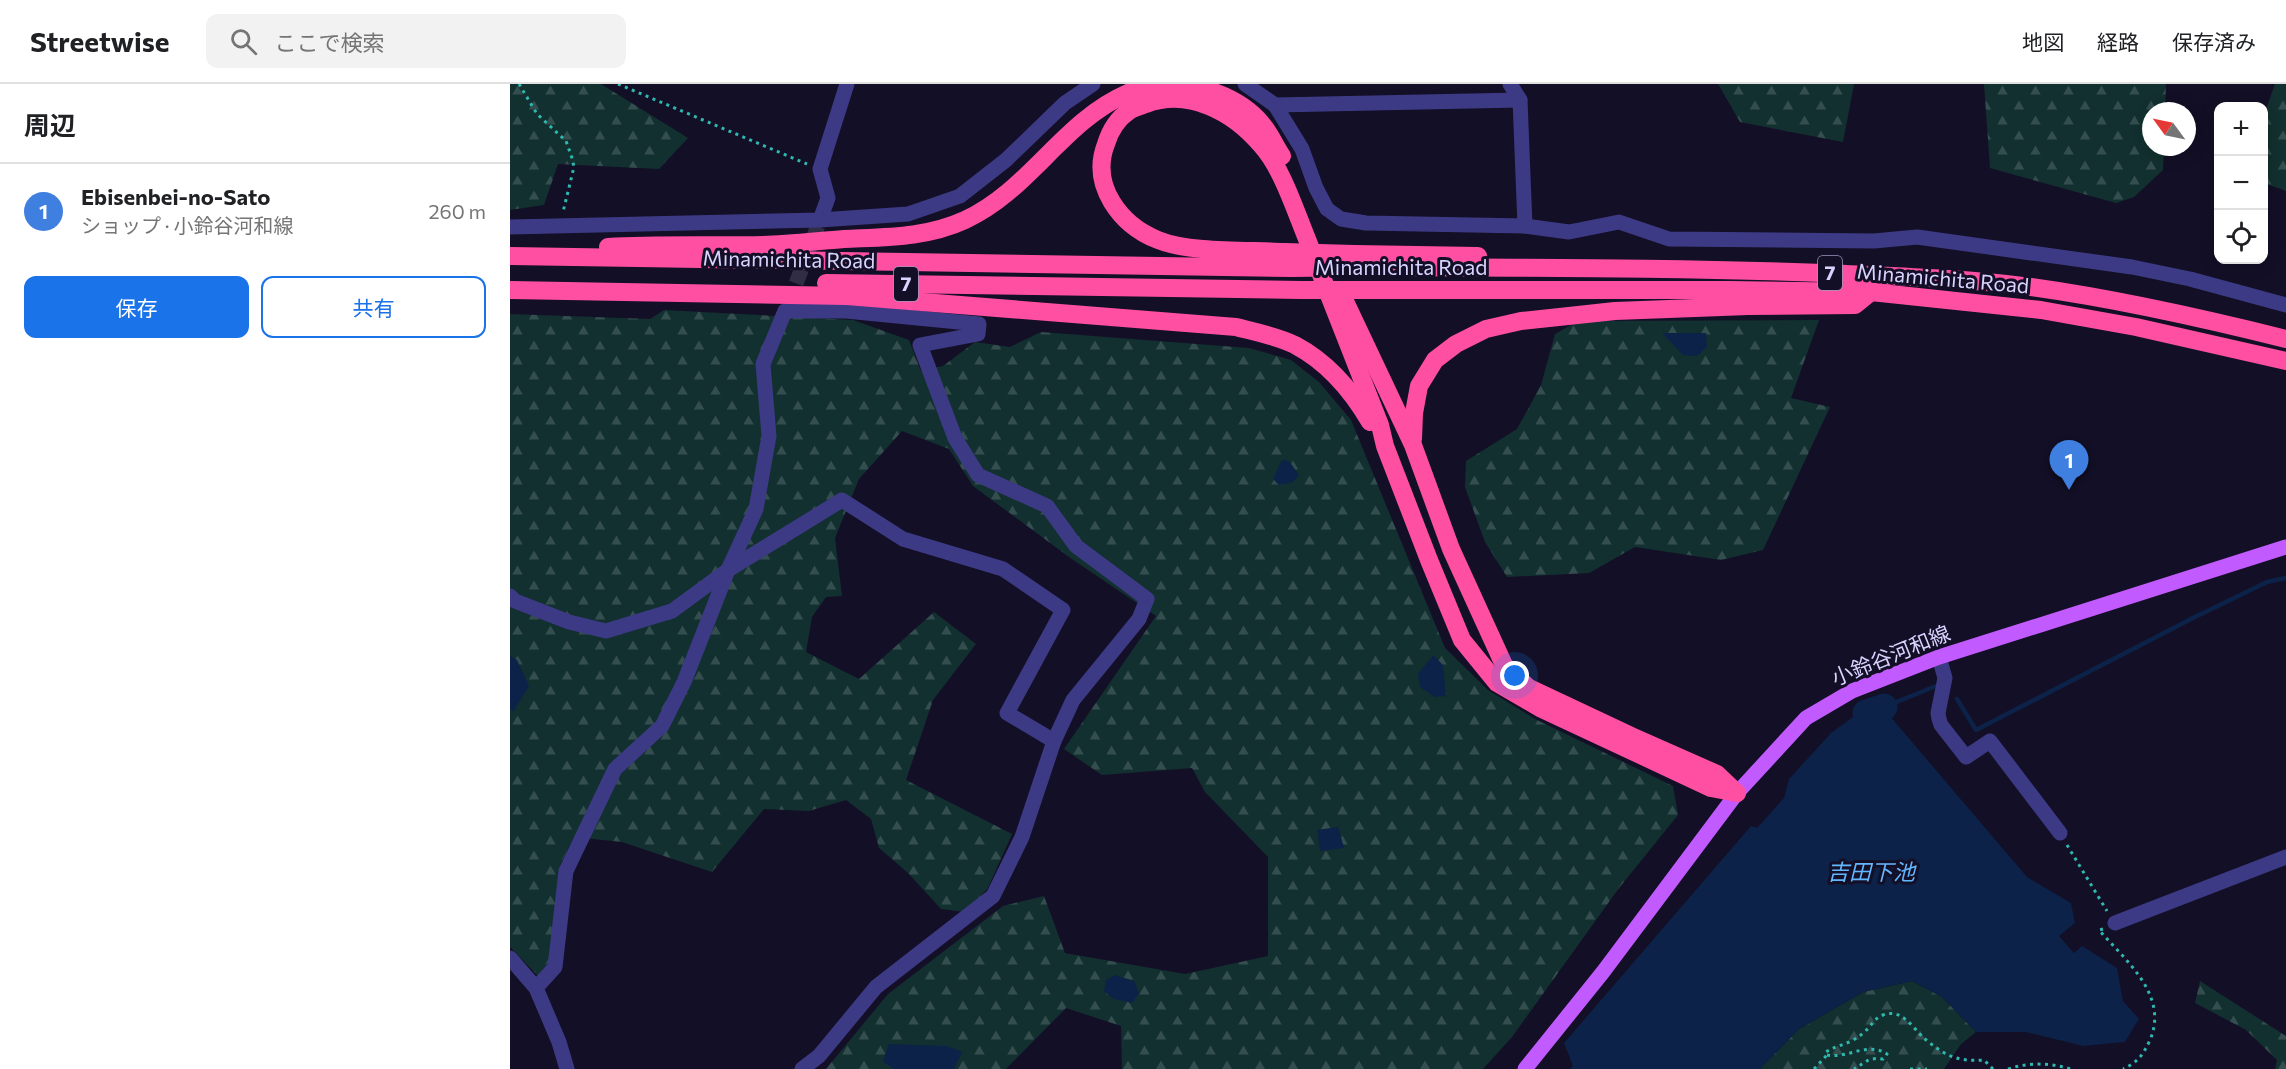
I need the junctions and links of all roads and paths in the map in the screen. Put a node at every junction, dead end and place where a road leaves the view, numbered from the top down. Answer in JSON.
{"nodes":[{"id":1,"x":519,"y":84,"type":"edge"},
{"id":2,"x":618,"y":84,"type":"edge"},
{"id":3,"x":847,"y":84,"type":"edge"},
{"id":4,"x":1093,"y":84,"type":"edge"},
{"id":5,"x":1174,"y":84,"type":"edge"},
{"id":6,"x":1245,"y":84,"type":"edge"},
{"id":7,"x":1510,"y":84,"type":"edge"},
{"id":8,"x":1520,"y":100,"type":"junction"},
{"id":9,"x":1275,"y":105,"type":"junction"},
{"id":10,"x":820,"y":169,"type":"junction"},
{"id":11,"x":820,"y":220,"type":"junction"},
{"id":12,"x":559,"y":225,"type":"junction"},
{"id":13,"x":510,"y":226,"type":"edge"},
{"id":14,"x":1525,"y":226,"type":"junction"},
{"id":15,"x":510,"y":256,"type":"edge"},
{"id":16,"x":561,"y":257,"type":"junction"},
{"id":17,"x":1288,"y":260,"type":"junction"},
{"id":18,"x":1518,"y":268,"type":"junction"},
{"id":19,"x":510,"y":280,"type":"edge"},
{"id":20,"x":510,"y":290,"type":"edge"},
{"id":21,"x":1871,"y":292,"type":"junction"},
{"id":22,"x":2286,"y":305,"type":"edge"},
{"id":23,"x":2286,"y":339,"type":"edge"},
{"id":24,"x":2286,"y":362,"type":"edge"},
{"id":25,"x":1413,"y":445,"type":"junction"},
{"id":26,"x":1385,"y":446,"type":"junction"},
{"id":27,"x":2286,"y":547,"type":"edge"},
{"id":28,"x":728,"y":570,"type":"junction"},
{"id":29,"x":510,"y":596,"type":"edge"},
{"id":30,"x":1939,"y":657,"type":"junction"},
{"id":31,"x":1054,"y":741,"type":"junction"},
{"id":32,"x":1737,"y":793,"type":"junction"},
{"id":33,"x":2060,"y":833,"type":"joint"},
{"id":34,"x":2286,"y":857,"type":"edge"},
{"id":35,"x":2115,"y":923,"type":"junction"},
{"id":36,"x":510,"y":958,"type":"edge"},
{"id":37,"x":536,"y":987,"type":"junction"},
{"id":38,"x":1827,"y":1055,"type":"junction"},
{"id":39,"x":567,"y":1069,"type":"edge"},
{"id":40,"x":802,"y":1069,"type":"edge"},
{"id":41,"x":1526,"y":1069,"type":"edge"},
{"id":42,"x":1814,"y":1069,"type":"edge"},
{"id":43,"x":1854,"y":1069,"type":"edge"},
{"id":44,"x":1910,"y":1069,"type":"edge"},
{"id":45,"x":1927,"y":1069,"type":"edge"},
{"id":46,"x":1993,"y":1069,"type":"edge"},
{"id":47,"x":2008,"y":1069,"type":"edge"},
{"id":48,"x":2071,"y":1069,"type":"edge"},
{"id":49,"x":2123,"y":1069,"type":"edge"}],
"edges":[{"from":1,"to":12,"type":"path"},
{"from":2,"to":10,"type":"path"},
{"from":3,"to":10,"type":"street"},
{"from":4,"to":11,"type":"street"},
{"from":5,"to":16,"type":"highway"},
{"from":5,"to":25,"type":"highway"},
{"from":6,"to":9,"type":"street"},
{"from":7,"to":8,"type":"street"},
{"from":8,"to":9,"type":"street"},
{"from":8,"to":14,"type":"street"},
{"from":9,"to":14,"type":"street"},
{"from":10,"to":11,"type":"street"},
{"from":11,"to":12,"type":"street"},
{"from":12,"to":13,"type":"street"},
{"from":14,"to":22,"type":"street"},
{"from":15,"to":16,"type":"highway","name":"Minamichita Road","number":"7"},
{"from":16,"to":17,"type":"highway","name":"Minamichita Road","number":"7"},
{"from":17,"to":18,"type":"highway","name":"Minamichita Road","number":"7","bridge":true},
{"from":17,"to":18,"type":"highway","bridge":true},
{"from":17,"to":26,"type":"highway"},
{"from":18,"to":23,"type":"highway","name":"Minamichita Road","number":"7"},
{"from":19,"to":21,"type":"highway","name":"Minamichita Road","number":"7","bridge":true},
{"from":20,"to":26,"type":"highway"},
{"from":21,"to":24,"type":"highway","name":"Minamichita Road","number":"7"},
{"from":21,"to":25,"type":"highway"},
{"from":25,"to":32,"type":"highway"},
{"from":26,"to":32,"type":"highway"},
{"from":27,"to":30,"type":"main road","name":"小鈴谷河和線"},
{"from":28,"to":29,"type":"street"},
{"from":28,"to":31,"type":"street"},
{"from":28,"to":31,"type":"street"},
{"from":28,"to":37,"type":"street"},
{"from":30,"to":32,"type":"main road","name":"小鈴谷河和線"},
{"from":30,"to":33,"type":"street"},
{"from":31,"to":40,"type":"street"},
{"from":32,"to":41,"type":"main road","name":"小鈴谷河和線"},
{"from":33,"to":35,"type":"path"},
{"from":34,"to":35,"type":"street"},
{"from":35,"to":49,"type":"path"},
{"from":36,"to":37,"type":"street"},
{"from":37,"to":39,"type":"street"},
{"from":38,"to":42,"type":"path"},
{"from":38,"to":43,"type":"path"},
{"from":38,"to":46,"type":"path"},
{"from":44,"to":45,"type":"path"},
{"from":47,"to":48,"type":"path"}]}
